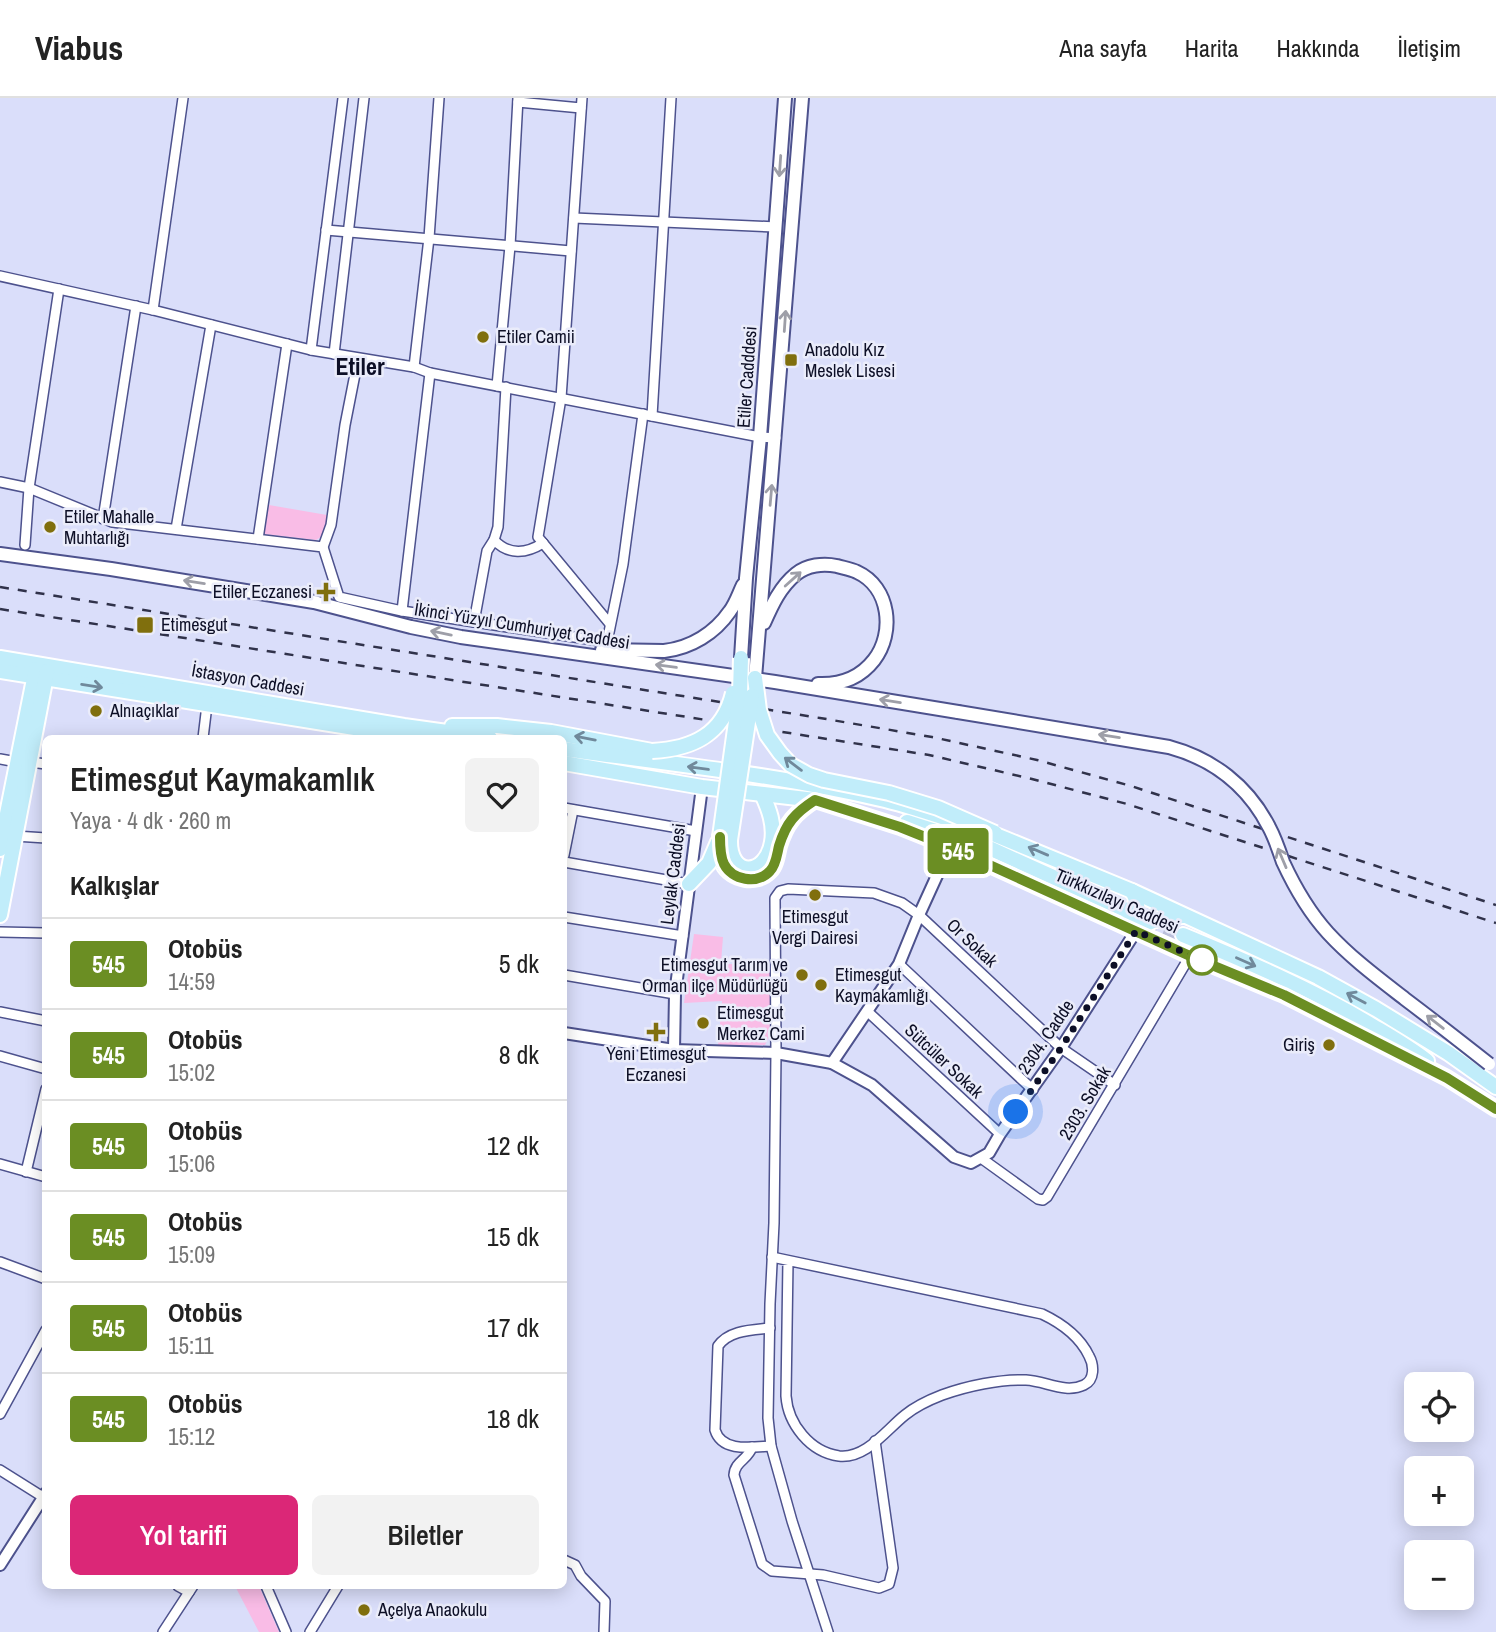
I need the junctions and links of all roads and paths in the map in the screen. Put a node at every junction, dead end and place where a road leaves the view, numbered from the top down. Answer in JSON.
{"nodes":[{"id":1,"x":183,"y":98,"type":"edge"},
{"id":2,"x":343,"y":98,"type":"edge"},
{"id":3,"x":364,"y":98,"type":"edge"},
{"id":4,"x":439,"y":98,"type":"edge"},
{"id":5,"x":671,"y":98,"type":"edge"},
{"id":6,"x":785,"y":98,"type":"edge"},
{"id":7,"x":802,"y":98,"type":"edge"},
{"id":8,"x":518,"y":100,"type":"edge"},
{"id":9,"x":582,"y":103,"type":"edge"},
{"id":10,"x":574,"y":218,"type":"junction"},
{"id":11,"x":663,"y":223,"type":"junction"},
{"id":12,"x":776,"y":227,"type":"junction"},
{"id":13,"x":326,"y":230,"type":"junction"},
{"id":14,"x":348,"y":232,"type":"junction"},
{"id":15,"x":429,"y":239,"type":"junction"},
{"id":16,"x":510,"y":246,"type":"junction"},
{"id":17,"x":571,"y":251,"type":"junction"},
{"id":18,"x":0,"y":276,"type":"edge"},
{"id":19,"x":59,"y":289,"type":"junction"},
{"id":20,"x":136,"y":306,"type":"junction"},
{"id":21,"x":153,"y":310,"type":"junction"},
{"id":22,"x":211,"y":324,"type":"junction"},
{"id":23,"x":287,"y":344,"type":"junction"},
{"id":24,"x":311,"y":350,"type":"junction"},
{"id":25,"x":334,"y":354,"type":"junction"},
{"id":26,"x":358,"y":359,"type":"junction"},
{"id":27,"x":414,"y":368,"type":"junction"},
{"id":28,"x":430,"y":373,"type":"junction"},
{"id":29,"x":501,"y":387,"type":"junction"},
{"id":30,"x":561,"y":398,"type":"junction"},
{"id":31,"x":647,"y":415,"type":"junction"},
{"id":32,"x":760,"y":437,"type":"junction"},
{"id":33,"x":775,"y":438,"type":"junction"},
{"id":34,"x":0,"y":482,"type":"edge"},
{"id":35,"x":29,"y":488,"type":"junction"},
{"id":36,"x":103,"y":519,"type":"junction"},
{"id":37,"x":176,"y":529,"type":"junction"},
{"id":38,"x":258,"y":540,"type":"junction"},
{"id":39,"x":494,"y":540,"type":"junction"},
{"id":40,"x":543,"y":543,"type":"junction"},
{"id":41,"x":25,"y":545,"type":"dead end"},
{"id":42,"x":323,"y":547,"type":"junction"},
{"id":43,"x":0,"y":554,"type":"edge"},
{"id":44,"x":746,"y":578,"type":"junction"},
{"id":45,"x":402,"y":611,"type":"junction"},
{"id":46,"x":474,"y":622,"type":"junction"},
{"id":47,"x":610,"y":624,"type":"junction"},
{"id":48,"x":759,"y":636,"type":"junction"},
{"id":49,"x":567,"y":652,"type":"junction"},
{"id":50,"x":0,"y":658,"type":"edge"},
{"id":51,"x":741,"y":658,"type":"junction"},
{"id":52,"x":0,"y":671,"type":"edge"},
{"id":53,"x":41,"y":671,"type":"junction"},
{"id":54,"x":755,"y":678,"type":"junction"},
{"id":55,"x":775,"y":682,"type":"junction"},
{"id":56,"x":207,"y":705,"type":"junction"},
{"id":57,"x":404,"y":726,"type":"junction"},
{"id":58,"x":366,"y":734,"type":"edge"},
{"id":59,"x":203,"y":735,"type":"edge"},
{"id":60,"x":468,"y":735,"type":"edge"},
{"id":61,"x":567,"y":735,"type":"edge"},
{"id":62,"x":567,"y":735,"type":"edge"},
{"id":63,"x":567,"y":749,"type":"edge"},
{"id":64,"x":0,"y":759,"type":"edge"},
{"id":65,"x":24,"y":762,"type":"junction"},
{"id":66,"x":42,"y":764,"type":"edge"},
{"id":67,"x":567,"y":764,"type":"edge"},
{"id":68,"x":702,"y":787,"type":"junction"},
{"id":69,"x":762,"y":794,"type":"junction"},
{"id":70,"x":815,"y":800,"type":"junction"},
{"id":71,"x":568,"y":809,"type":"edge"},
{"id":72,"x":696,"y":831,"type":"junction"},
{"id":73,"x":995,"y":833,"type":"junction"},
{"id":74,"x":15,"y":836,"type":"junction"},
{"id":75,"x":42,"y":838,"type":"edge"},
{"id":76,"x":725,"y":838,"type":"junction"},
{"id":77,"x":950,"y":847,"type":"junction"},
{"id":78,"x":0,"y":849,"type":"edge"},
{"id":79,"x":567,"y":863,"type":"edge"},
{"id":80,"x":689,"y":884,"type":"junction"},
{"id":81,"x":1132,"y":891,"type":"junction"},
{"id":82,"x":0,"y":915,"type":"edge"},
{"id":83,"x":919,"y":915,"type":"junction"},
{"id":84,"x":1185,"y":916,"type":"junction"},
{"id":85,"x":567,"y":917,"type":"edge"},
{"id":86,"x":1124,"y":917,"type":"junction"},
{"id":87,"x":1136,"y":931,"type":"junction"},
{"id":88,"x":0,"y":932,"type":"edge"},
{"id":89,"x":42,"y":933,"type":"edge"},
{"id":90,"x":1183,"y":935,"type":"tunnel mouth"},
{"id":91,"x":683,"y":936,"type":"junction"},
{"id":92,"x":1173,"y":947,"type":"junction"},
{"id":93,"x":1190,"y":956,"type":"junction"},
{"id":94,"x":899,"y":964,"type":"junction"},
{"id":95,"x":567,"y":976,"type":"edge"},
{"id":96,"x":675,"y":994,"type":"junction"},
{"id":97,"x":867,"y":1011,"type":"junction"},
{"id":98,"x":0,"y":1012,"type":"edge"},
{"id":99,"x":42,"y":1020,"type":"edge"},
{"id":100,"x":567,"y":1034,"type":"edge"},
{"id":101,"x":1061,"y":1048,"type":"junction"},
{"id":102,"x":674,"y":1049,"type":"junction"},
{"id":103,"x":776,"y":1053,"type":"junction"},
{"id":104,"x":0,"y":1056,"type":"edge"},
{"id":105,"x":832,"y":1063,"type":"junction"},
{"id":106,"x":1493,"y":1066,"type":"edge"},
{"id":107,"x":42,"y":1068,"type":"edge"},
{"id":108,"x":1447,"y":1078,"type":"junction"},
{"id":109,"x":1115,"y":1085,"type":"junction"},
{"id":110,"x":1496,"y":1087,"type":"edge"},
{"id":111,"x":1033,"y":1090,"type":"junction"},
{"id":112,"x":42,"y":1106,"type":"edge"},
{"id":113,"x":1496,"y":1109,"type":"edge"},
{"id":114,"x":1000,"y":1134,"type":"junction"},
{"id":115,"x":981,"y":1158,"type":"junction"},
{"id":116,"x":0,"y":1164,"type":"edge"},
{"id":117,"x":26,"y":1172,"type":"junction"},
{"id":118,"x":42,"y":1176,"type":"edge"},
{"id":119,"x":772,"y":1257,"type":"junction"},
{"id":120,"x":788,"y":1261,"type":"junction"},
{"id":121,"x":0,"y":1262,"type":"edge"},
{"id":122,"x":42,"y":1278,"type":"edge"},
{"id":123,"x":770,"y":1328,"type":"junction"},
{"id":124,"x":42,"y":1338,"type":"edge"},
{"id":125,"x":0,"y":1414,"type":"edge"},
{"id":126,"x":875,"y":1441,"type":"junction"},
{"id":127,"x":771,"y":1446,"type":"junction"},
{"id":128,"x":752,"y":1447,"type":"junction"},
{"id":129,"x":0,"y":1470,"type":"edge"},
{"id":130,"x":42,"y":1499,"type":"edge"},
{"id":131,"x":42,"y":1502,"type":"edge"},
{"id":132,"x":567,"y":1561,"type":"edge"},
{"id":133,"x":0,"y":1565,"type":"edge"},
{"id":134,"x":809,"y":1574,"type":"junction"},
{"id":135,"x":190,"y":1589,"type":"edge"},
{"id":136,"x":267,"y":1589,"type":"edge"},
{"id":137,"x":336,"y":1589,"type":"edge"},
{"id":138,"x":163,"y":1632,"type":"edge"},
{"id":139,"x":286,"y":1632,"type":"edge"},
{"id":140,"x":310,"y":1632,"type":"edge"},
{"id":141,"x":604,"y":1632,"type":"edge"},
{"id":142,"x":828,"y":1632,"type":"edge"}],
"edges":[{"from":1,"to":21,"type":"street"},
{"from":2,"to":13,"type":"street"},
{"from":3,"to":14,"type":"street"},
{"from":4,"to":15,"type":"street"},
{"from":5,"to":11,"type":"street"},
{"from":6,"to":12,"type":"main road","name":"Etiler Cadddesi","one_way":true},
{"from":33,"to":7,"type":"main road","one_way":true},
{"from":8,"to":9,"type":"street"},
{"from":8,"to":16,"type":"street"},
{"from":9,"to":10,"type":"street"},
{"from":10,"to":11,"type":"street"},
{"from":10,"to":17,"type":"street"},
{"from":11,"to":12,"type":"street"},
{"from":11,"to":31,"type":"street"},
{"from":12,"to":32,"type":"main road","name":"Etiler Cadddesi"},
{"from":13,"to":14,"type":"street"},
{"from":13,"to":24,"type":"street"},
{"from":14,"to":15,"type":"street"},
{"from":14,"to":25,"type":"street"},
{"from":15,"to":16,"type":"street"},
{"from":15,"to":27,"type":"street"},
{"from":16,"to":17,"type":"street"},
{"from":16,"to":29,"type":"street"},
{"from":17,"to":30,"type":"street"},
{"from":18,"to":19,"type":"street"},
{"from":19,"to":20,"type":"street"},
{"from":19,"to":35,"type":"street"},
{"from":20,"to":21,"type":"street"},
{"from":20,"to":36,"type":"street"},
{"from":21,"to":22,"type":"street"},
{"from":22,"to":23,"type":"street"},
{"from":22,"to":37,"type":"street"},
{"from":23,"to":24,"type":"street"},
{"from":23,"to":38,"type":"street"},
{"from":24,"to":25,"type":"street"},
{"from":25,"to":26,"type":"street"},
{"from":26,"to":27,"type":"street"},
{"from":26,"to":42,"type":"street"},
{"from":27,"to":28,"type":"street"},
{"from":28,"to":29,"type":"street"},
{"from":28,"to":45,"type":"street"},
{"from":29,"to":30,"type":"street"},
{"from":29,"to":39,"type":"street"},
{"from":30,"to":31,"type":"street"},
{"from":30,"to":40,"type":"street"},
{"from":31,"to":32,"type":"street"},
{"from":31,"to":47,"type":"street"},
{"from":32,"to":33,"type":"street"},
{"from":32,"to":44,"type":"main road","name":"Etiler Cadddesi"},
{"from":48,"to":33,"type":"main road","one_way":true},
{"from":34,"to":35,"type":"street"},
{"from":35,"to":36,"type":"street"},
{"from":35,"to":41,"type":"street"},
{"from":36,"to":37,"type":"street"},
{"from":37,"to":38,"type":"street"},
{"from":38,"to":42,"type":"street"},
{"from":39,"to":40,"type":"street"},
{"from":39,"to":46,"type":"street"},
{"from":40,"to":47,"type":"street"},
{"from":42,"to":45,"type":"street"},
{"from":49,"to":43,"type":"main road","name":"İkinci Yüzyıl Cumhuriyet Caddesi","one_way":true},
{"from":44,"to":49,"type":"main road"},
{"from":44,"to":51,"type":"main road","name":"Etiler Cadddesi"},
{"from":45,"to":46,"type":"street"},
{"from":46,"to":47,"type":"street"},
{"from":48,"to":54,"type":"main road"},
{"from":48,"to":55,"type":"main road","one_way":true},
{"from":55,"to":49,"type":"main road","name":"İkinci Yüzyıl Cumhuriyet Caddesi","one_way":true},
{"from":50,"to":53,"type":"main road","name":"İstasyon Caddesi"},
{"from":51,"to":61,"type":"main road","one_way":true,"bridge":true},
{"from":51,"to":76,"type":"main road","bridge":true},
{"from":52,"to":53,"type":"main road","name":"İstasyon Caddesi"},
{"from":53,"to":56,"type":"main road","name":"İstasyon Caddesi","one_way":true},
{"from":53,"to":57,"type":"main road","name":"İstasyon Caddesi"},
{"from":53,"to":65,"type":"main road"},
{"from":73,"to":54,"type":"main road","one_way":true,"bridge":true},
{"from":54,"to":76,"type":"main road","bridge":true},
{"from":106,"to":55,"type":"main road","name":"İkinci Yüzyıl Cumhuriyet Caddesi","one_way":true,"bridge":true},
{"from":56,"to":58,"type":"main road","name":"İstasyon Caddesi"},
{"from":56,"to":59,"type":"street"},
{"from":57,"to":60,"type":"main road","name":"İstasyon Caddesi"},
{"from":62,"to":57,"type":"main road","one_way":true,"bridge":true},
{"from":73,"to":63,"type":"main road","name":"Türkkızılayı Caddesi","one_way":true},
{"from":64,"to":65,"type":"street"},
{"from":65,"to":66,"type":"street"},
{"from":65,"to":74,"type":"main road"},
{"from":65,"to":78,"type":"main road"},
{"from":67,"to":68,"type":"main road"},
{"from":68,"to":69,"type":"main road","name":"Türkkızılayı Caddesi"},
{"from":68,"to":72,"type":"street","name":"Leylak Caddesi"},
{"from":69,"to":70,"type":"main road","name":"Türkkızılayı Caddesi"},
{"from":69,"to":76,"type":"main road"},
{"from":70,"to":76,"type":"main road"},
{"from":70,"to":77,"type":"main road","name":"Türkkızılayı Caddesi"},
{"from":70,"to":86,"type":"main road"},
{"from":71,"to":72,"type":"street"},
{"from":72,"to":80,"type":"street","name":"Leylak Caddesi"},
{"from":81,"to":73,"type":"main road","name":"Türkkızılayı Caddesi","one_way":true},
{"from":74,"to":75,"type":"street"},
{"from":74,"to":82,"type":"main road"},
{"from":76,"to":80,"type":"main road"},
{"from":77,"to":83,"type":"street"},
{"from":77,"to":86,"type":"main road","name":"Türkkızılayı Caddesi"},
{"from":79,"to":80,"type":"street"},
{"from":80,"to":91,"type":"street","name":"Leylak Caddesi"},
{"from":81,"to":84,"type":"main road","name":"Türkkızılayı Caddesi"},
{"from":81,"to":86,"type":"main road"},
{"from":83,"to":94,"type":"street"},
{"from":83,"to":101,"type":"street","name":"Or Sokak"},
{"from":83,"to":103,"type":"street","name":"Or Sokak"},
{"from":84,"to":87,"type":"main road"},
{"from":84,"to":92,"type":"main road"},
{"from":110,"to":84,"type":"main road","name":"Türkkızılayı Caddesi","one_way":true},
{"from":85,"to":91,"type":"street"},
{"from":86,"to":87,"type":"main road","name":"Türkkızılayı Caddesi"},
{"from":87,"to":92,"type":"main road","name":"Türkkızılayı Caddesi"},
{"from":87,"to":101,"type":"street","name":"2304. Cadde"},
{"from":88,"to":89,"type":"street"},
{"from":90,"to":108,"type":"main road","one_way":true},
{"from":91,"to":96,"type":"street","name":"Leylak Caddesi"},
{"from":92,"to":93,"type":"main road","name":"Türkkızılayı Caddesi"},
{"from":93,"to":108,"type":"main road","name":"Türkkızılayı Caddesi"},
{"from":93,"to":109,"type":"street","name":"2303. Sokak"},
{"from":94,"to":97,"type":"street"},
{"from":94,"to":111,"type":"street"},
{"from":95,"to":96,"type":"street"},
{"from":96,"to":102,"type":"street","name":"Leylak Caddesi"},
{"from":97,"to":105,"type":"street"},
{"from":97,"to":114,"type":"street","name":"Sütcüler Sokak"},
{"from":98,"to":99,"type":"street"},
{"from":100,"to":102,"type":"street"},
{"from":101,"to":109,"type":"street","name":"Or Sokak"},
{"from":101,"to":111,"type":"street","name":"2304. Cadde"},
{"from":102,"to":103,"type":"street"},
{"from":103,"to":105,"type":"street"},
{"from":103,"to":119,"type":"street"},
{"from":104,"to":107,"type":"street"},
{"from":105,"to":115,"type":"street"},
{"from":108,"to":113,"type":"main road","name":"Türkkızılayı Caddesi"},
{"from":109,"to":115,"type":"street","name":"2303. Sokak"},
{"from":111,"to":114,"type":"street","name":"2304. Cadde"},
{"from":112,"to":117,"type":"street"},
{"from":114,"to":115,"type":"street","name":"2304. Cadde"},
{"from":116,"to":117,"type":"street"},
{"from":117,"to":118,"type":"street"},
{"from":119,"to":120,"type":"street"},
{"from":119,"to":123,"type":"street"},
{"from":120,"to":126,"type":"street"},
{"from":120,"to":126,"type":"street"},
{"from":121,"to":122,"type":"street"},
{"from":123,"to":127,"type":"street"},
{"from":123,"to":128,"type":"street"},
{"from":124,"to":125,"type":"street"},
{"from":126,"to":134,"type":"street"},
{"from":127,"to":128,"type":"street"},
{"from":127,"to":134,"type":"street"},
{"from":128,"to":134,"type":"street"},
{"from":129,"to":130,"type":"street"},
{"from":131,"to":133,"type":"street"},
{"from":132,"to":141,"type":"street"},
{"from":134,"to":142,"type":"street"},
{"from":135,"to":138,"type":"street"},
{"from":136,"to":139,"type":"street"},
{"from":137,"to":140,"type":"street"}]}
